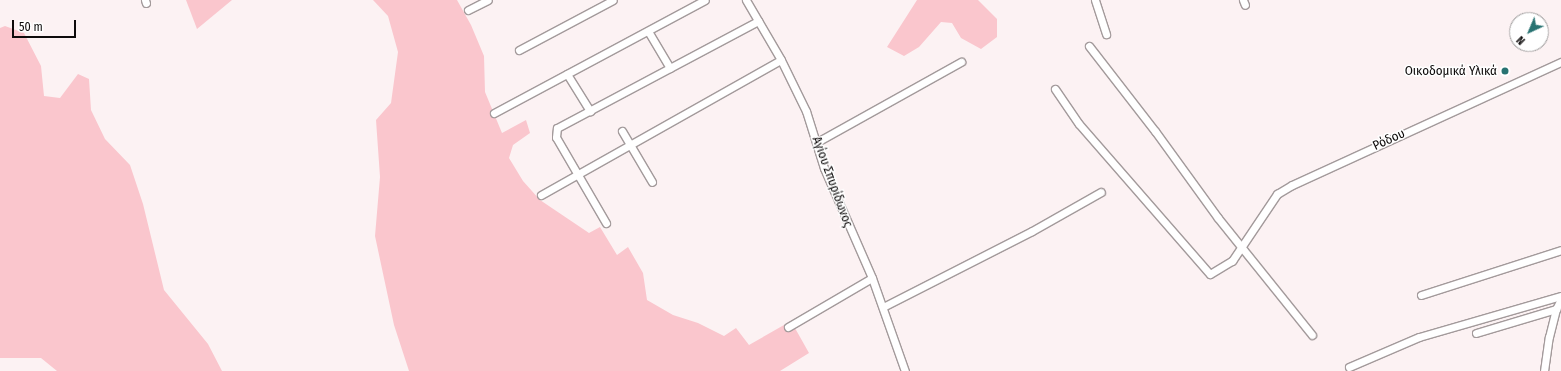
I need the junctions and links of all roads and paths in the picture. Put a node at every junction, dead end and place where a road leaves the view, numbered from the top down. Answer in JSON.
{"nodes":[{"id":1,"x":488,"y":0,"type":"edge"},
{"id":2,"x":613,"y":0,"type":"edge"},
{"id":3,"x":705,"y":0,"type":"edge"},
{"id":4,"x":746,"y":0,"type":"edge"},
{"id":5,"x":1095,"y":0,"type":"edge"},
{"id":6,"x":468,"y":10,"type":"dead end"},
{"id":7,"x":758,"y":21,"type":"junction"},
{"id":8,"x":648,"y":31,"type":"junction"},
{"id":9,"x":1106,"y":34,"type":"dead end"},
{"id":10,"x":1089,"y":46,"type":"dead end"},
{"id":11,"x":519,"y":50,"type":"dead end"},
{"id":12,"x":781,"y":60,"type":"junction"},
{"id":13,"x":961,"y":62,"type":"dead end"},
{"id":14,"x":1561,"y":62,"type":"edge"},
{"id":15,"x":670,"y":68,"type":"junction"},
{"id":16,"x":567,"y":74,"type":"junction"},
{"id":17,"x":1055,"y":89,"type":"dead end"},
{"id":18,"x":590,"y":111,"type":"junction"},
{"id":19,"x":494,"y":113,"type":"dead end"},
{"id":20,"x":622,"y":131,"type":"dead end"},
{"id":21,"x":817,"y":142,"type":"junction"},
{"id":22,"x":629,"y":144,"type":"junction"},
{"id":23,"x":577,"y":173,"type":"junction"},
{"id":24,"x":652,"y":182,"type":"dead end"},
{"id":25,"x":1101,"y":192,"type":"dead end"},
{"id":26,"x":541,"y":195,"type":"dead end"},
{"id":27,"x":606,"y":223,"type":"dead end"},
{"id":28,"x":1242,"y":248,"type":"junction"},
{"id":29,"x":1561,"y":250,"type":"edge"},
{"id":30,"x":872,"y":278,"type":"junction"},
{"id":31,"x":1421,"y":295,"type":"dead end"},
{"id":32,"x":1561,"y":298,"type":"edge"},
{"id":33,"x":883,"y":307,"type":"junction"},
{"id":34,"x":1556,"y":309,"type":"junction"},
{"id":35,"x":788,"y":327,"type":"dead end"},
{"id":36,"x":1476,"y":333,"type":"dead end"},
{"id":37,"x":1312,"y":335,"type":"dead end"},
{"id":38,"x":1349,"y":367,"type":"dead end"},
{"id":39,"x":905,"y":371,"type":"edge"},
{"id":40,"x":1544,"y":371,"type":"edge"}],
"edges":[{"from":1,"to":6,"type":"street"},
{"from":2,"to":11,"type":"street"},
{"from":3,"to":8,"type":"street"},
{"from":4,"to":7,"type":"street","name":"Αγίου Σπυρίδωνος"},
{"from":5,"to":9,"type":"street"},
{"from":7,"to":12,"type":"street","name":"Αγίου Σπυρίδωνος"},
{"from":7,"to":15,"type":"street"},
{"from":8,"to":15,"type":"street"},
{"from":8,"to":16,"type":"street"},
{"from":10,"to":28,"type":"street"},
{"from":12,"to":21,"type":"street","name":"Αγίου Σπυρίδωνος"},
{"from":12,"to":22,"type":"street"},
{"from":13,"to":21,"type":"street"},
{"from":14,"to":28,"type":"street","name":"Ρόδου"},
{"from":15,"to":18,"type":"street"},
{"from":16,"to":18,"type":"street"},
{"from":16,"to":19,"type":"street"},
{"from":17,"to":28,"type":"street","name":"Ρόδου"},
{"from":18,"to":23,"type":"street"},
{"from":20,"to":22,"type":"street"},
{"from":21,"to":30,"type":"street","name":"Αγίου Σπυρίδωνος"},
{"from":22,"to":23,"type":"street"},
{"from":22,"to":24,"type":"street"},
{"from":23,"to":26,"type":"street"},
{"from":23,"to":27,"type":"street"},
{"from":25,"to":33,"type":"street"},
{"from":28,"to":37,"type":"street"},
{"from":29,"to":31,"type":"street"},
{"from":30,"to":33,"type":"street","name":"Αγίου Σπυρίδωνος"},
{"from":30,"to":35,"type":"street"},
{"from":32,"to":34,"type":"street"},
{"from":32,"to":38,"type":"street"},
{"from":33,"to":39,"type":"street","name":"Αγίου Σπυρίδωνος"},
{"from":34,"to":36,"type":"street"},
{"from":34,"to":40,"type":"street"}]}
